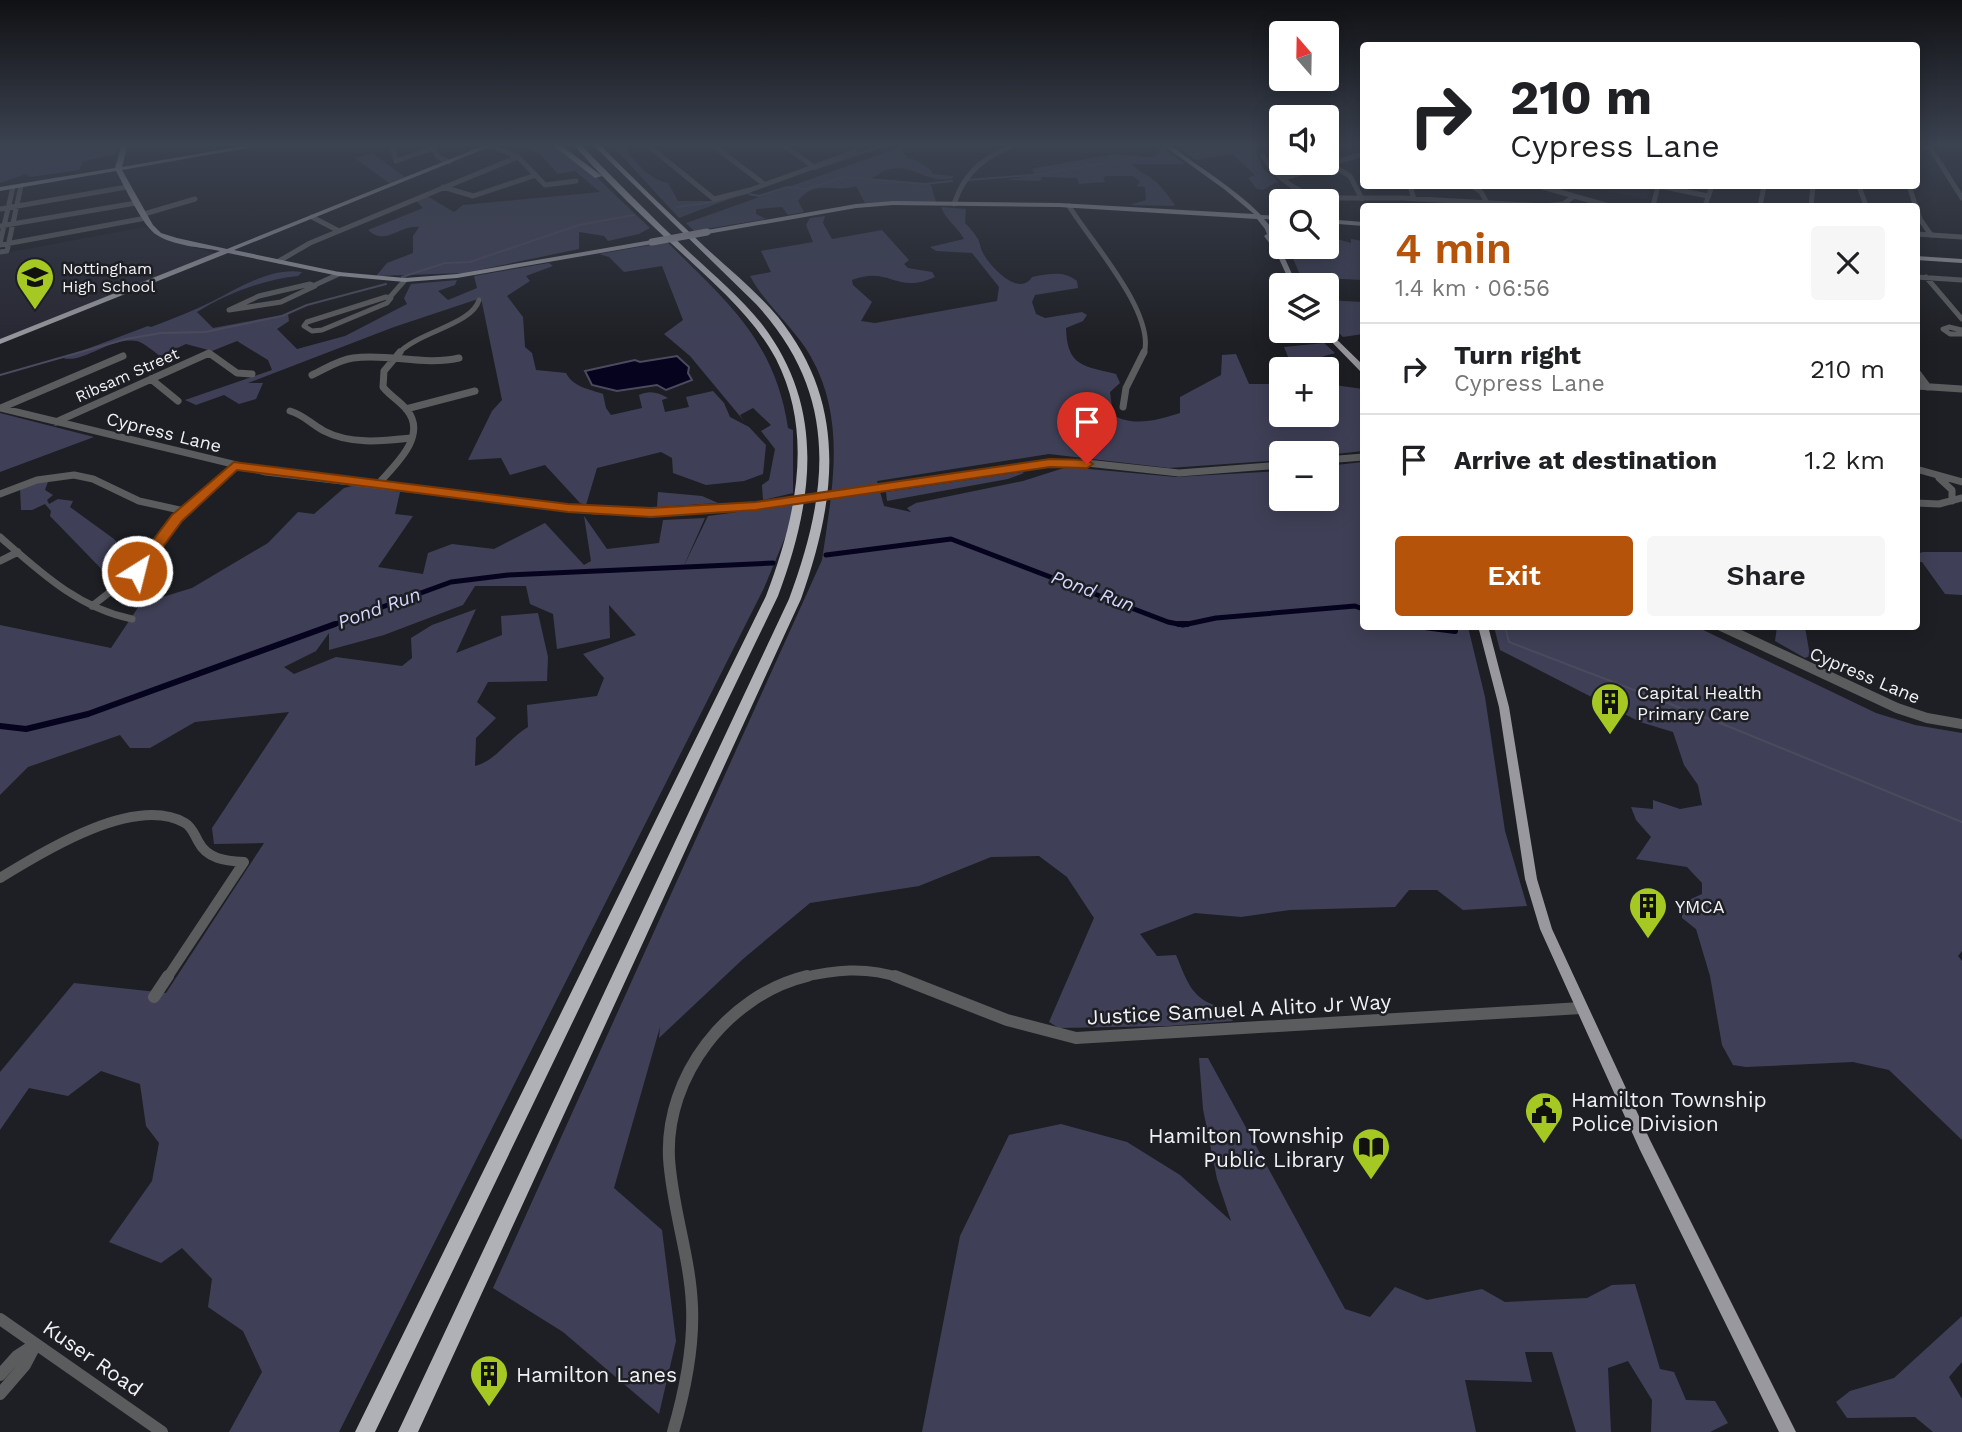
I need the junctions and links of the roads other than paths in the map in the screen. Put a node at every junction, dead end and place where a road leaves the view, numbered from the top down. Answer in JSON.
{"nodes":[{"id":1,"x":16,"y":210,"type":"edge"},
{"id":2,"x":92,"y":210,"type":"edge"},
{"id":3,"x":141,"y":210,"type":"edge"},
{"id":4,"x":163,"y":210,"type":"edge"},
{"id":5,"x":330,"y":210,"type":"edge"},
{"id":6,"x":389,"y":210,"type":"edge"},
{"id":7,"x":642,"y":210,"type":"edge"},
{"id":8,"x":662,"y":210,"type":"edge"},
{"id":9,"x":838,"y":210,"type":"edge"},
{"id":10,"x":1071,"y":210,"type":"edge"},
{"id":11,"x":1145,"y":210,"type":"edge"},
{"id":12,"x":1236,"y":210,"type":"edge"},
{"id":13,"x":1248,"y":210,"type":"edge"},
{"id":14,"x":1208,"y":213,"type":"junction"},
{"id":15,"x":145,"y":216,"type":"junction"},
{"id":16,"x":1255,"y":216,"type":"junction"},
{"id":17,"x":312,"y":217,"type":"junction"},
{"id":18,"x":1269,"y":217,"type":"edge"},
{"id":19,"x":1920,"y":219,"type":"edge"},
{"id":20,"x":1339,"y":222,"type":"edge"},
{"id":21,"x":13,"y":224,"type":"junction"},
{"id":22,"x":1360,"y":224,"type":"edge"},
{"id":23,"x":2,"y":226,"type":"edge"},
{"id":24,"x":339,"y":231,"type":"junction"},
{"id":25,"x":1920,"y":234,"type":"edge"},
{"id":26,"x":1931,"y":235,"type":"junction"},
{"id":27,"x":1962,"y":237,"type":"edge"},
{"id":28,"x":8,"y":243,"type":"junction"},
{"id":29,"x":0,"y":244,"type":"edge"},
{"id":30,"x":228,"y":251,"type":"junction"},
{"id":31,"x":0,"y":252,"type":"edge"},
{"id":32,"x":1920,"y":258,"type":"edge"},
{"id":33,"x":279,"y":261,"type":"junction"},
{"id":34,"x":1962,"y":261,"type":"edge"},
{"id":35,"x":1288,"y":273,"type":"edge"},
{"id":36,"x":339,"y":274,"type":"junction"},
{"id":37,"x":1920,"y":277,"type":"edge"},
{"id":38,"x":1926,"y":277,"type":"junction"},
{"id":39,"x":405,"y":280,"type":"junction"},
{"id":40,"x":1962,"y":280,"type":"edge"},
{"id":41,"x":315,"y":285,"type":"junction"},
{"id":42,"x":390,"y":297,"type":"junction"},
{"id":43,"x":479,"y":300,"type":"dead end"},
{"id":44,"x":1959,"y":313,"type":"edge"},
{"id":45,"x":1962,"y":319,"type":"edge"},
{"id":46,"x":0,"y":341,"type":"edge"},
{"id":47,"x":1337,"y":343,"type":"edge"},
{"id":48,"x":123,"y":356,"type":"dead end"},
{"id":49,"x":459,"y":358,"type":"dead end"},
{"id":50,"x":393,"y":359,"type":"junction"},
{"id":51,"x":1360,"y":366,"type":"edge"},
{"id":52,"x":252,"y":374,"type":"dead end"},
{"id":53,"x":313,"y":375,"type":"dead end"},
{"id":54,"x":1920,"y":376,"type":"edge"},
{"id":55,"x":151,"y":379,"type":"junction"},
{"id":56,"x":1920,"y":386,"type":"edge"},
{"id":57,"x":1928,"y":387,"type":"junction"},
{"id":58,"x":1962,"y":390,"type":"edge"},
{"id":59,"x":475,"y":391,"type":"dead end"},
{"id":60,"x":178,"y":401,"type":"dead end"},
{"id":61,"x":1123,"y":407,"type":"dead end"},
{"id":62,"x":0,"y":408,"type":"edge"},
{"id":63,"x":406,"y":409,"type":"junction"},
{"id":64,"x":289,"y":411,"type":"dead end"},
{"id":65,"x":56,"y":422,"type":"junction"},
{"id":66,"x":412,"y":438,"type":"junction"},
{"id":67,"x":1360,"y":457,"type":"edge"},
{"id":68,"x":1339,"y":459,"type":"edge"},
{"id":69,"x":234,"y":466,"type":"junction"},
{"id":70,"x":1269,"y":466,"type":"edge"},
{"id":71,"x":1920,"y":470,"type":"edge"},
{"id":72,"x":1932,"y":473,"type":"junction"},
{"id":73,"x":1962,"y":482,"type":"edge"},
{"id":74,"x":378,"y":484,"type":"junction"},
{"id":75,"x":0,"y":494,"type":"edge"},
{"id":76,"x":1962,"y":498,"type":"edge"},
{"id":77,"x":1952,"y":501,"type":"junction"},
{"id":78,"x":1920,"y":503,"type":"edge"},
{"id":79,"x":184,"y":511,"type":"junction"},
{"id":80,"x":0,"y":537,"type":"edge"},
{"id":81,"x":18,"y":552,"type":"junction"},
{"id":82,"x":0,"y":561,"type":"edge"},
{"id":83,"x":92,"y":606,"type":"junction"},
{"id":84,"x":132,"y":619,"type":"dead end"},
{"id":85,"x":1484,"y":630,"type":"edge"},
{"id":86,"x":1729,"y":630,"type":"edge"},
{"id":87,"x":1962,"y":724,"type":"edge"},
{"id":88,"x":0,"y":878,"type":"edge"},
{"id":89,"x":154,"y":997,"type":"dead end"},
{"id":90,"x":1581,"y":1008,"type":"junction"},
{"id":91,"x":0,"y":1319,"type":"edge"},
{"id":92,"x":36,"y":1344,"type":"junction"},
{"id":93,"x":0,"y":1375,"type":"edge"},
{"id":94,"x":0,"y":1394,"type":"edge"},
{"id":95,"x":162,"y":1432,"type":"edge"},
{"id":96,"x":366,"y":1432,"type":"edge"},
{"id":97,"x":408,"y":1432,"type":"edge"},
{"id":98,"x":673,"y":1432,"type":"edge"},
{"id":99,"x":1788,"y":1432,"type":"edge"}],
"edges":[{"from":1,"to":21,"type":"street"},
{"from":2,"to":21,"type":"street"},
{"from":3,"to":15,"type":"main road"},
{"from":4,"to":15,"type":"street"},
{"from":5,"to":17,"type":"main road"},
{"from":6,"to":24,"type":"street"},
{"from":7,"to":96,"type":"highway"},
{"from":8,"to":97,"type":"highway"},
{"from":9,"to":39,"type":"main road","bridge":true},
{"from":10,"to":61,"type":"street"},
{"from":11,"to":14,"type":"main road"},
{"from":12,"to":14,"type":"main road"},
{"from":13,"to":16,"type":"main road"},
{"from":14,"to":16,"type":"main road"},
{"from":15,"to":28,"type":"street"},
{"from":15,"to":30,"type":"main road"},
{"from":16,"to":18,"type":"main road"},
{"from":16,"to":35,"type":"main road"},
{"from":17,"to":24,"type":"street"},
{"from":17,"to":30,"type":"main road"},
{"from":19,"to":26,"type":"street"},
{"from":20,"to":22,"type":"main road"},
{"from":21,"to":23,"type":"street"},
{"from":21,"to":28,"type":"street"},
{"from":23,"to":29,"type":"street"},
{"from":24,"to":33,"type":"street"},
{"from":25,"to":26,"type":"street"},
{"from":26,"to":27,"type":"street"},
{"from":28,"to":29,"type":"street"},
{"from":28,"to":31,"type":"street"},
{"from":30,"to":33,"type":"main road"},
{"from":30,"to":46,"type":"main road"},
{"from":32,"to":34,"type":"main road"},
{"from":33,"to":36,"type":"main road"},
{"from":36,"to":39,"type":"main road"},
{"from":36,"to":41,"type":"street"},
{"from":37,"to":38,"type":"street"},
{"from":38,"to":40,"type":"street"},
{"from":38,"to":44,"type":"street"},
{"from":39,"to":42,"type":"street"},
{"from":41,"to":41,"type":"street"},
{"from":42,"to":42,"type":"street"},
{"from":43,"to":50,"type":"street"},
{"from":44,"to":45,"type":"street"},
{"from":47,"to":51,"type":"main road"},
{"from":48,"to":62,"type":"street"},
{"from":49,"to":50,"type":"street"},
{"from":50,"to":53,"type":"street"},
{"from":50,"to":63,"type":"street"},
{"from":52,"to":55,"type":"street","name":"Ribsam Street"},
{"from":54,"to":57,"type":"street"},
{"from":55,"to":60,"type":"street"},
{"from":55,"to":65,"type":"street","name":"Ribsam Street"},
{"from":56,"to":57,"type":"street"},
{"from":57,"to":58,"type":"street"},
{"from":59,"to":63,"type":"street"},
{"from":62,"to":65,"type":"street","name":"Cypress Lane"},
{"from":63,"to":66,"type":"street"},
{"from":64,"to":66,"type":"street"},
{"from":65,"to":69,"type":"street","name":"Cypress Lane"},
{"from":66,"to":74,"type":"street"},
{"from":67,"to":68,"type":"street"},
{"from":69,"to":74,"type":"street","name":"Cypress Lane"},
{"from":69,"to":79,"type":"street"},
{"from":70,"to":74,"type":"street","name":"Cypress Lane","bridge":true},
{"from":71,"to":72,"type":"street"},
{"from":72,"to":73,"type":"street"},
{"from":72,"to":77,"type":"street"},
{"from":75,"to":79,"type":"street"},
{"from":76,"to":77,"type":"street"},
{"from":77,"to":78,"type":"street"},
{"from":79,"to":83,"type":"street"},
{"from":80,"to":81,"type":"street"},
{"from":81,"to":82,"type":"street"},
{"from":81,"to":83,"type":"street"},
{"from":83,"to":84,"type":"street"},
{"from":85,"to":90,"type":"main road"},
{"from":86,"to":87,"type":"street","name":"Cypress Lane"},
{"from":88,"to":89,"type":"street"},
{"from":90,"to":98,"type":"street","name":"Justice Samuel A Alito Jr Way"},
{"from":90,"to":99,"type":"main road"},
{"from":91,"to":92,"type":"street","name":"Kuser Road"},
{"from":92,"to":93,"type":"street"},
{"from":92,"to":94,"type":"street"},
{"from":92,"to":95,"type":"street","name":"Kuser Road"}]}
